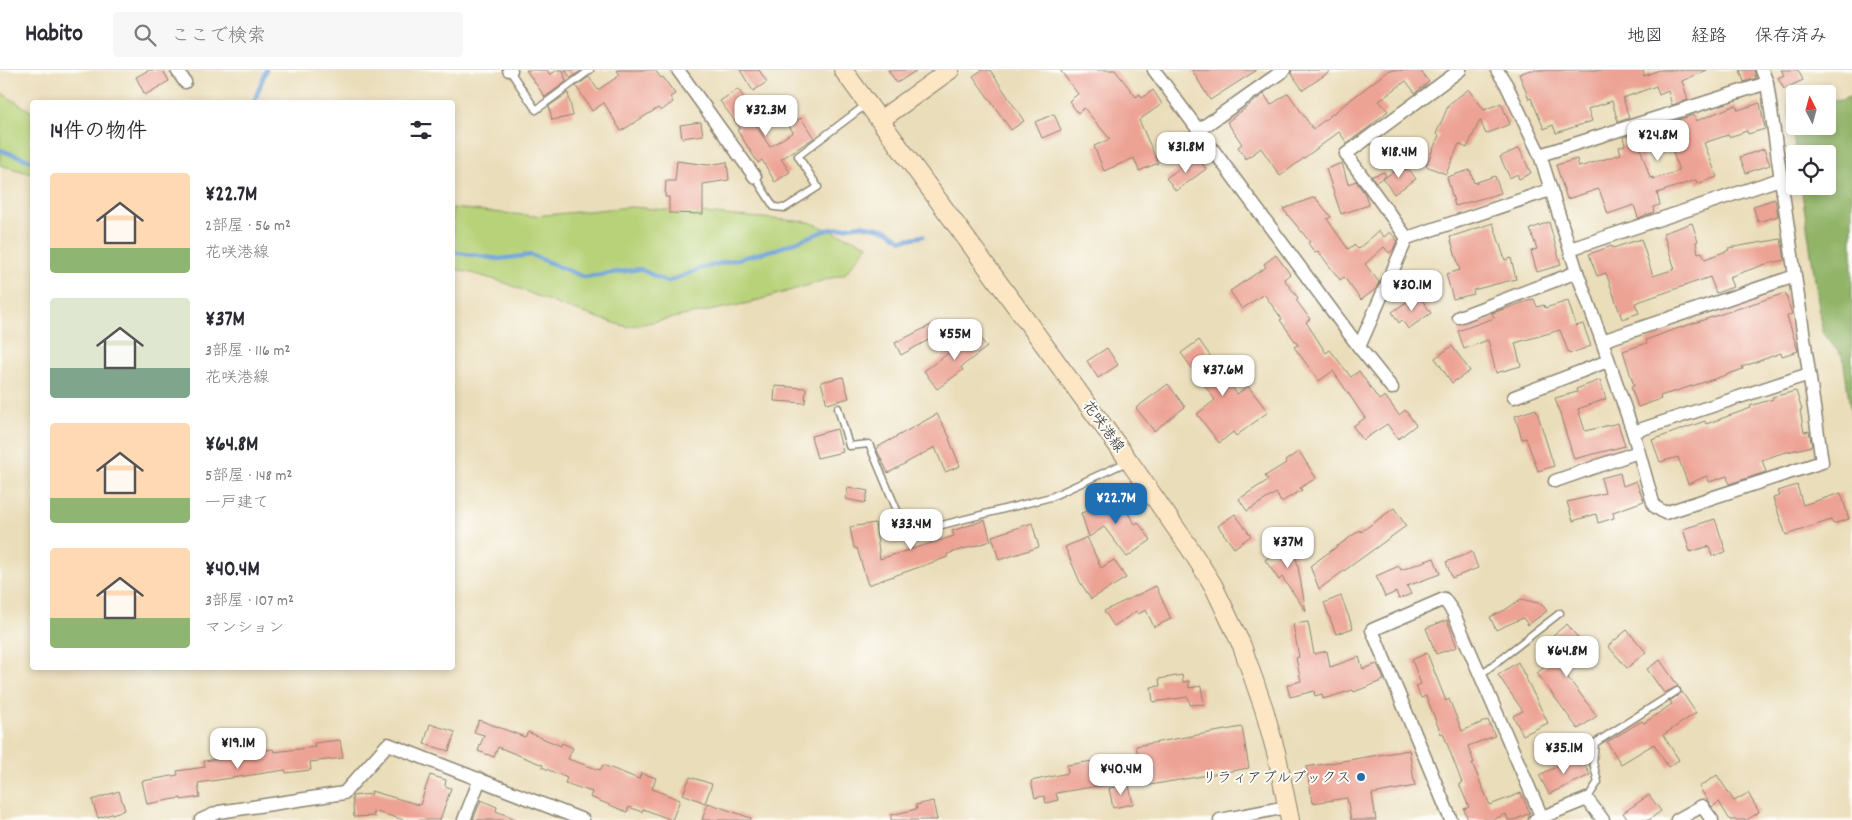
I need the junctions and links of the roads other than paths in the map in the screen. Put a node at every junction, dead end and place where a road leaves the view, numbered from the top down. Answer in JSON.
{"nodes":[{"id":1,"x":177,"y":70,"type":"edge"},
{"id":2,"x":510,"y":70,"type":"edge"},
{"id":3,"x":590,"y":70,"type":"edge"},
{"id":4,"x":678,"y":70,"type":"edge"},
{"id":5,"x":843,"y":70,"type":"edge"},
{"id":6,"x":950,"y":70,"type":"edge"},
{"id":7,"x":1154,"y":70,"type":"edge"},
{"id":8,"x":1284,"y":70,"type":"edge"},
{"id":9,"x":1460,"y":70,"type":"edge"},
{"id":10,"x":1498,"y":70,"type":"edge"},
{"id":11,"x":1762,"y":70,"type":"edge"},
{"id":12,"x":185,"y":82,"type":"dead end"},
{"id":13,"x":1767,"y":84,"type":"junction"},
{"id":14,"x":868,"y":104,"type":"junction"},
{"id":15,"x":880,"y":120,"type":"junction"},
{"id":16,"x":1198,"y":130,"type":"junction"},
{"id":17,"x":1540,"y":155,"type":"junction"},
{"id":18,"x":755,"y":177,"type":"joint"},
{"id":19,"x":1780,"y":180,"type":"junction"},
{"id":20,"x":1550,"y":190,"type":"junction"},
{"id":21,"x":1407,"y":238,"type":"junction"},
{"id":22,"x":1570,"y":249,"type":"junction"},
{"id":23,"x":1576,"y":272,"type":"junction"},
{"id":24,"x":1795,"y":276,"type":"junction"},
{"id":25,"x":1459,"y":317,"type":"dead end"},
{"id":26,"x":1602,"y":341,"type":"junction"},
{"id":27,"x":1359,"y":347,"type":"junction"},
{"id":28,"x":1608,"y":361,"type":"junction"},
{"id":29,"x":1809,"y":374,"type":"junction"},
{"id":30,"x":1392,"y":388,"type":"dead end"},
{"id":31,"x":1514,"y":397,"type":"dead end"},
{"id":32,"x":838,"y":408,"type":"dead end"},
{"id":33,"x":1632,"y":432,"type":"junction"},
{"id":34,"x":1638,"y":452,"type":"junction"},
{"id":35,"x":1129,"y":461,"type":"junction"},
{"id":36,"x":1555,"y":482,"type":"dead end"},
{"id":37,"x":1560,"y":613,"type":"dead end"},
{"id":38,"x":1480,"y":675,"type":"junction"},
{"id":39,"x":1677,"y":691,"type":"dead end"},
{"id":40,"x":480,"y":779,"type":"junction"},
{"id":41,"x":1587,"y":799,"type":"junction"},
{"id":42,"x":1288,"y":813,"type":"edge"},
{"id":43,"x":1540,"y":819,"type":"edge"},
{"id":44,"x":201,"y":820,"type":"edge"},
{"id":45,"x":464,"y":820,"type":"edge"},
{"id":46,"x":583,"y":820,"type":"edge"},
{"id":47,"x":1220,"y":820,"type":"edge"},
{"id":48,"x":1451,"y":820,"type":"edge"},
{"id":49,"x":1603,"y":820,"type":"edge"},
{"id":50,"x":1677,"y":820,"type":"edge"},
{"id":51,"x":1712,"y":820,"type":"edge"}],
"edges":[{"from":1,"to":12,"type":"street"},
{"from":2,"to":3,"type":"lane"},
{"from":4,"to":18,"type":"street"},
{"from":5,"to":14,"type":"main road","name":"花咲港線"},
{"from":6,"to":15,"type":"main road"},
{"from":7,"to":16,"type":"street"},
{"from":8,"to":16,"type":"street"},
{"from":9,"to":21,"type":"street"},
{"from":10,"to":17,"type":"street"},
{"from":11,"to":13,"type":"street"},
{"from":13,"to":17,"type":"street"},
{"from":13,"to":19,"type":"street"},
{"from":14,"to":15,"type":"main road","name":"花咲港線"},
{"from":14,"to":18,"type":"lane"},
{"from":15,"to":35,"type":"main road","name":"花咲港線"},
{"from":16,"to":27,"type":"street"},
{"from":17,"to":20,"type":"street"},
{"from":19,"to":22,"type":"street"},
{"from":19,"to":24,"type":"street"},
{"from":20,"to":21,"type":"street"},
{"from":20,"to":22,"type":"street"},
{"from":21,"to":27,"type":"street"},
{"from":22,"to":23,"type":"street"},
{"from":23,"to":25,"type":"street"},
{"from":23,"to":26,"type":"street"},
{"from":24,"to":26,"type":"street"},
{"from":24,"to":29,"type":"street"},
{"from":26,"to":28,"type":"street"},
{"from":27,"to":30,"type":"street"},
{"from":28,"to":31,"type":"street"},
{"from":28,"to":33,"type":"street"},
{"from":29,"to":33,"type":"street"},
{"from":29,"to":34,"type":"street"},
{"from":32,"to":35,"type":"lane"},
{"from":33,"to":34,"type":"street"},
{"from":34,"to":36,"type":"street"},
{"from":35,"to":42,"type":"main road","name":"花咲港線"},
{"from":37,"to":38,"type":"lane"},
{"from":38,"to":43,"type":"street"},
{"from":38,"to":48,"type":"street"},
{"from":39,"to":41,"type":"lane"},
{"from":40,"to":44,"type":"street"},
{"from":40,"to":45,"type":"street"},
{"from":40,"to":46,"type":"street"},
{"from":41,"to":43,"type":"street"},
{"from":41,"to":49,"type":"street"},
{"from":42,"to":47,"type":"street"},
{"from":50,"to":51,"type":"street"}]}
